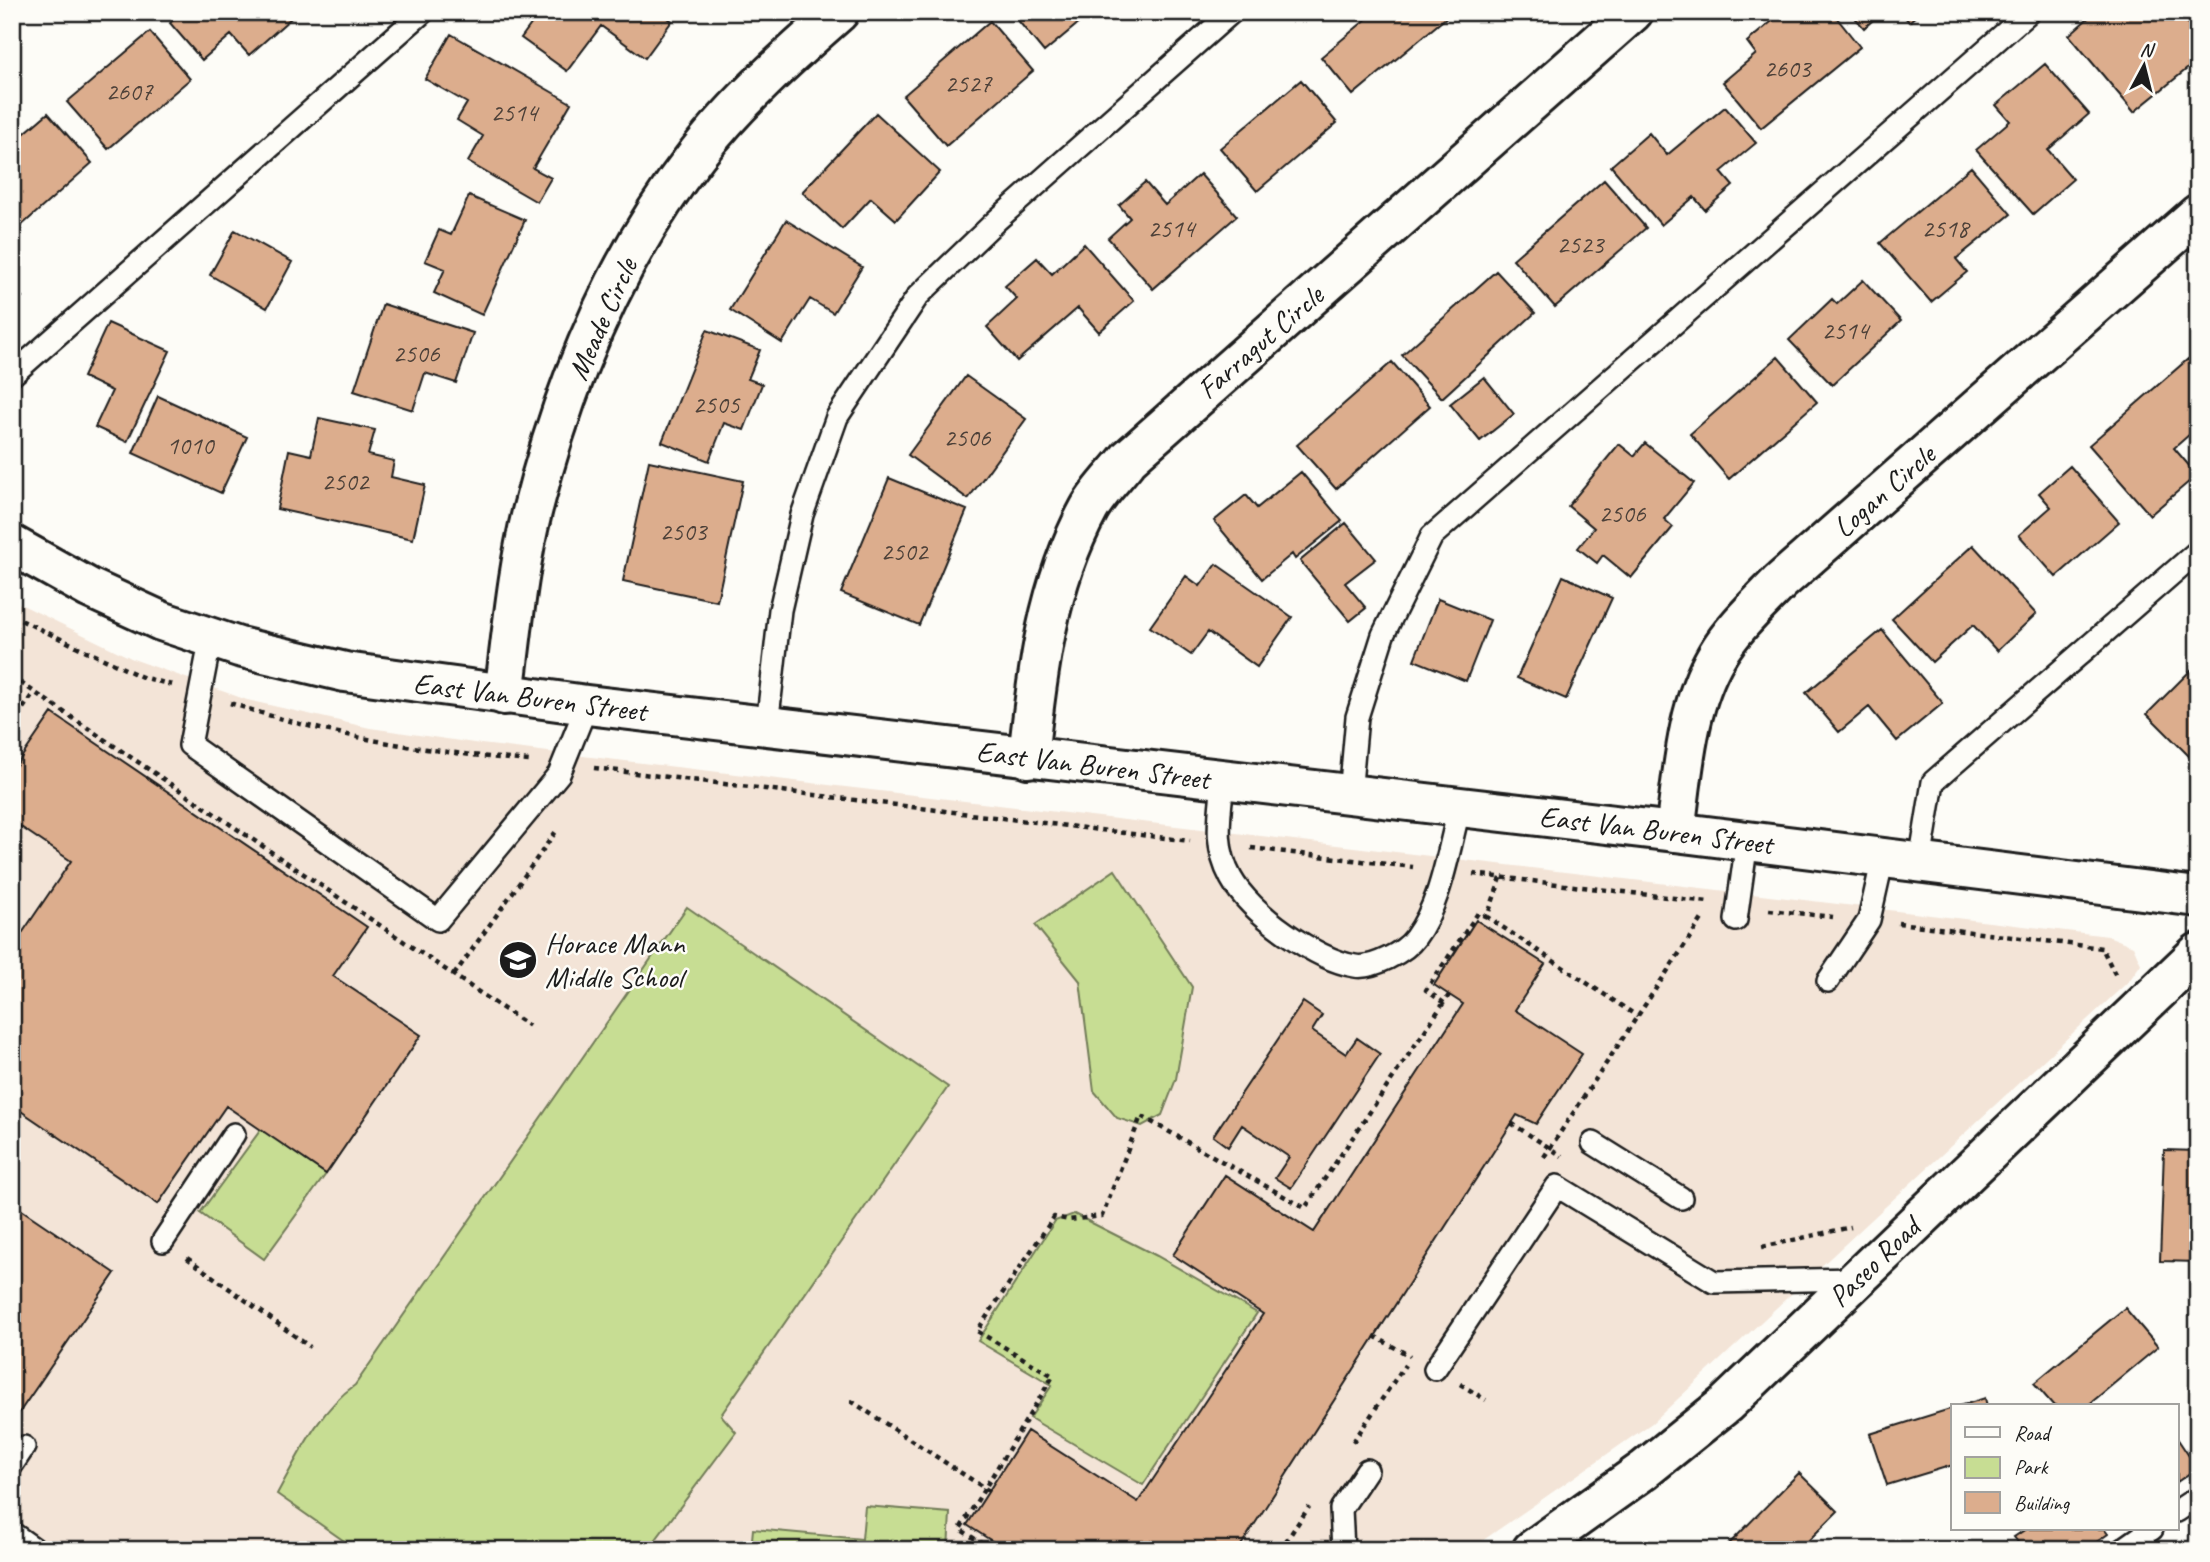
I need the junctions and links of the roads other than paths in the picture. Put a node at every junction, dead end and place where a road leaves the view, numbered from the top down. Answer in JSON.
{"nodes":[{"id":1,"x":423,"y":12,"type":"edge"},
{"id":2,"x":839,"y":12,"type":"edge"},
{"id":3,"x":1232,"y":12,"type":"edge"},
{"id":4,"x":1633,"y":12,"type":"edge"},
{"id":5,"x":2029,"y":12,"type":"edge"},
{"id":6,"x":2198,"y":214,"type":"edge"},
{"id":7,"x":12,"y":375,"type":"edge"},
{"id":8,"x":12,"y":545,"type":"edge"},
{"id":9,"x":2198,"y":551,"type":"edge"},
{"id":10,"x":211,"y":637,"type":"junction"},
{"id":11,"x":504,"y":695,"type":"junction"},
{"id":12,"x":587,"y":705,"type":"junction"},
{"id":13,"x":767,"y":726,"type":"junction"},
{"id":14,"x":1028,"y":758,"type":"junction"},
{"id":15,"x":1223,"y":780,"type":"junction"},
{"id":16,"x":1350,"y":794,"type":"junction"},
{"id":17,"x":1460,"y":807,"type":"junction"},
{"id":18,"x":1675,"y":832,"type":"junction"},
{"id":19,"x":1747,"y":841,"type":"junction"},
{"id":20,"x":1901,"y":860,"type":"junction"},
{"id":21,"x":2198,"y":897,"type":"edge"},
{"id":22,"x":1736,"y":920,"type":"dead end"},
{"id":23,"x":2198,"y":953,"type":"edge"},
{"id":24,"x":1828,"y":981,"type":"dead end"},
{"id":25,"x":234,"y":1135,"type":"dead end"},
{"id":26,"x":1593,"y":1143,"type":"dead end"},
{"id":27,"x":1681,"y":1198,"type":"dead end"},
{"id":28,"x":163,"y":1241,"type":"road end"},
{"id":29,"x":1857,"y":1279,"type":"junction"},
{"id":30,"x":1435,"y":1369,"type":"dead end"},
{"id":31,"x":1367,"y":1470,"type":"dead end"},
{"id":32,"x":2198,"y":1497,"type":"edge"},
{"id":33,"x":2178,"y":1510,"type":"edge"},
{"id":34,"x":2151,"y":1530,"type":"edge"},
{"id":35,"x":12,"y":1533,"type":"edge"},
{"id":36,"x":36,"y":1550,"type":"edge"},
{"id":37,"x":1343,"y":1550,"type":"edge"},
{"id":38,"x":1532,"y":1550,"type":"edge"},
{"id":39,"x":2122,"y":1550,"type":"edge"}],
"edges":[{"from":1,"to":7,"type":"lane"},
{"from":2,"to":11,"type":"street","name":"Meade Circle"},
{"from":3,"to":13,"type":"lane"},
{"from":4,"to":14,"type":"street","name":"Farragut Circle"},
{"from":5,"to":16,"type":"lane"},
{"from":6,"to":18,"type":"street","name":"Logan Circle"},
{"from":8,"to":10,"type":"street","name":"East Van Buren Street"},
{"from":9,"to":20,"type":"lane"},
{"from":10,"to":11,"type":"street","name":"East Van Buren Street"},
{"from":10,"to":12,"type":"lane"},
{"from":11,"to":12,"type":"street","name":"East Van Buren Street"},
{"from":12,"to":13,"type":"street","name":"East Van Buren Street"},
{"from":13,"to":14,"type":"street","name":"East Van Buren Street"},
{"from":14,"to":15,"type":"street","name":"East Van Buren Street"},
{"from":15,"to":16,"type":"street","name":"East Van Buren Street"},
{"from":15,"to":17,"type":"lane"},
{"from":16,"to":17,"type":"street","name":"East Van Buren Street"},
{"from":17,"to":18,"type":"street","name":"East Van Buren Street"},
{"from":18,"to":19,"type":"street","name":"East Van Buren Street"},
{"from":19,"to":20,"type":"street","name":"East Van Buren Street"},
{"from":19,"to":22,"type":"lane"},
{"from":20,"to":21,"type":"street","name":"East Van Buren Street"},
{"from":20,"to":24,"type":"lane"},
{"from":23,"to":29,"type":"street","name":"Paseo Road"},
{"from":25,"to":28,"type":"lane"},
{"from":26,"to":27,"type":"lane"},
{"from":29,"to":30,"type":"lane"},
{"from":29,"to":38,"type":"street","name":"Paseo Road"},
{"from":31,"to":37,"type":"lane"},
{"from":32,"to":33,"type":"lane"},
{"from":34,"to":39,"type":"lane"},
{"from":35,"to":36,"type":"lane"}]}
